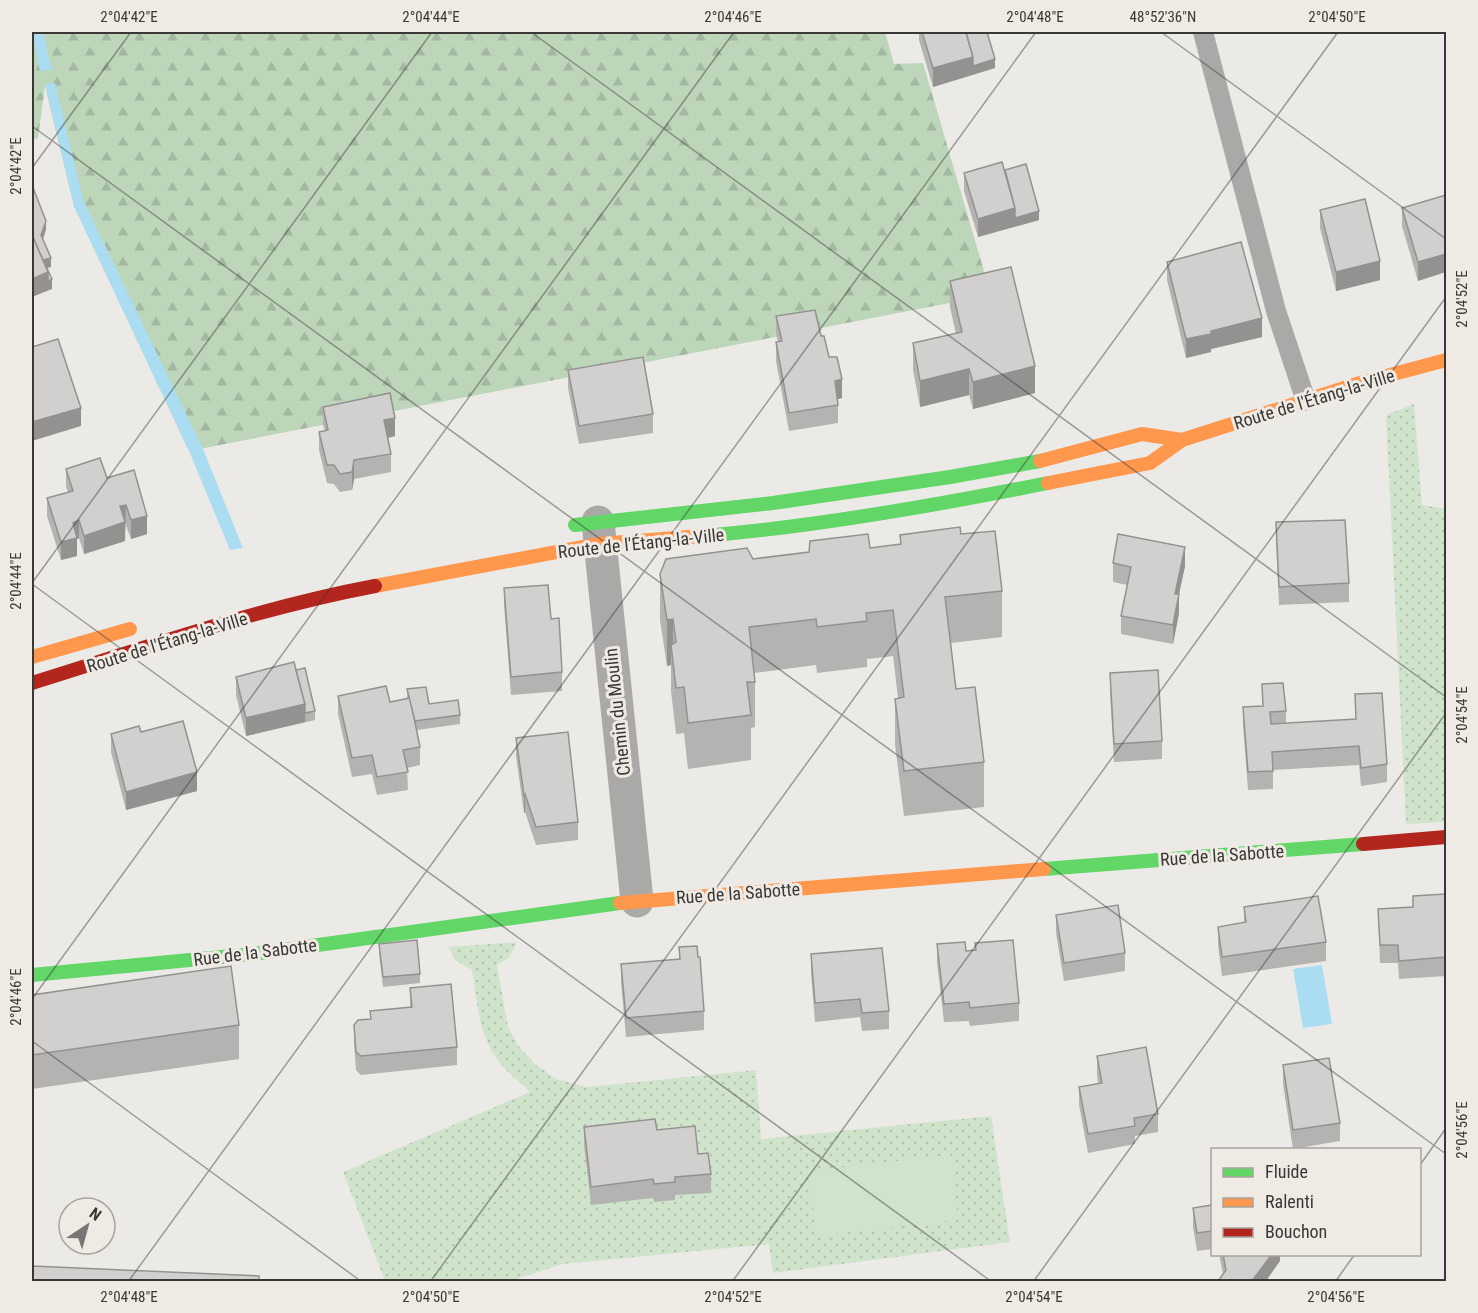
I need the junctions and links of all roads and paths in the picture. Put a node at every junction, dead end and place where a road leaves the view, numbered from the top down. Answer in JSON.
{"nodes":[{"id":1,"x":1203,"y":32,"type":"edge"},
{"id":2,"x":1446,"y":360,"type":"edge"},
{"id":3,"x":1306,"y":400,"type":"junction"},
{"id":4,"x":1182,"y":441,"type":"junction"},
{"id":5,"x":562,"y":527,"type":"dead end"},
{"id":6,"x":598,"y":533,"type":"junction"},
{"id":7,"x":144,"y":625,"type":"dead end"},
{"id":8,"x":32,"y":657,"type":"edge"},
{"id":9,"x":32,"y":682,"type":"edge"},
{"id":10,"x":1446,"y":837,"type":"edge"},
{"id":11,"x":637,"y":901,"type":"junction"},
{"id":12,"x":32,"y":975,"type":"edge"}],
"edges":[{"from":1,"to":3,"type":"lane"},
{"from":2,"to":3,"type":"street","name":"Route de l'Étang-la-Ville"},
{"from":3,"to":4,"type":"street","name":"Route de l'Étang-la-Ville"},
{"from":4,"to":6,"type":"street","name":"Route de l'Étang-la-Ville"},
{"from":4,"to":6,"type":"street","name":"Route de l'Étang-la-Ville"},
{"from":5,"to":6,"type":"street","name":"Route de l'Étang-la-Ville"},
{"from":6,"to":9,"type":"street","name":"Route de l'Étang-la-Ville"},
{"from":6,"to":11,"type":"street","name":"Chemin du Moulin"},
{"from":7,"to":8,"type":"street","name":"Route de l'Étang-la-Ville"},
{"from":10,"to":11,"type":"street","name":"Rue de la Sabotte"},
{"from":11,"to":12,"type":"street","name":"Rue de la Sabotte"}]}
